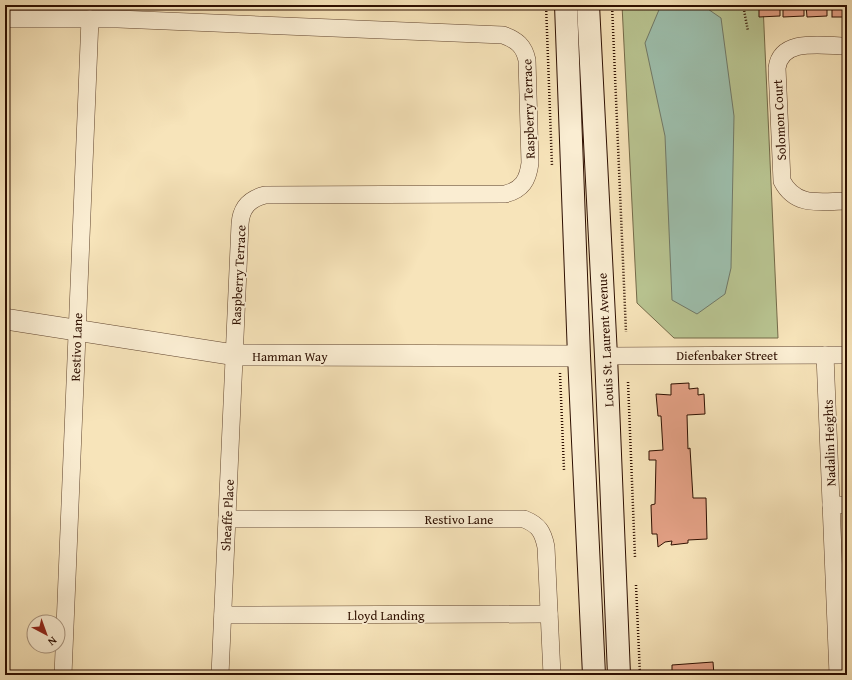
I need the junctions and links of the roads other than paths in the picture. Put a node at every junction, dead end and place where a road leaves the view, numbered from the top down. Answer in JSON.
{"nodes":[{"id":1,"x":566,"y":5,"type":"edge"},
{"id":2,"x":588,"y":5,"type":"edge"},
{"id":3,"x":5,"y":19,"type":"edge"},
{"id":4,"x":90,"y":19,"type":"junction"},
{"id":5,"x":847,"y":46,"type":"edge"},
{"id":6,"x":847,"y":201,"type":"edge"},
{"id":7,"x":5,"y":319,"type":"edge"},
{"id":8,"x":77,"y":331,"type":"junction"},
{"id":9,"x":235,"y":355,"type":"junction"},
{"id":10,"x":825,"y":355,"type":"junction"},
{"id":11,"x":847,"y":355,"type":"edge"},
{"id":12,"x":579,"y":356,"type":"junction"},
{"id":13,"x":606,"y":356,"type":"junction"},
{"id":14,"x":839,"y":505,"type":"edge"},
{"id":15,"x":227,"y":519,"type":"junction"},
{"id":16,"x":549,"y":614,"type":"junction"},
{"id":17,"x":223,"y":615,"type":"junction"},
{"id":18,"x":842,"y":652,"type":"edge"},
{"id":19,"x":63,"y":675,"type":"edge"},
{"id":20,"x":220,"y":675,"type":"edge"},
{"id":21,"x":552,"y":675,"type":"edge"},
{"id":22,"x":594,"y":675,"type":"edge"},
{"id":23,"x":619,"y":675,"type":"edge"},
{"id":24,"x":838,"y":675,"type":"edge"}],
"edges":[{"from":1,"to":12,"type":"main road","name":"Louis St. Laurent Avenue"},
{"from":2,"to":13,"type":"main road","name":"Louis St. Laurent Avenue"},
{"from":3,"to":4,"type":"street","name":"Raspberry Terrace"},
{"from":4,"to":8,"type":"street","name":"Restivo Lane"},
{"from":4,"to":9,"type":"street","name":"Raspberry Terrace"},
{"from":5,"to":6,"type":"street","name":"Solomon Court"},
{"from":7,"to":8,"type":"street","name":"Hamman Way"},
{"from":8,"to":9,"type":"street","name":"Hamman Way"},
{"from":8,"to":19,"type":"street","name":"Restivo Lane"},
{"from":9,"to":12,"type":"street","name":"Hamman Way"},
{"from":9,"to":15,"type":"street","name":"Sheaffe Place"},
{"from":10,"to":11,"type":"street","name":"Diefenbaker Street"},
{"from":10,"to":13,"type":"street","name":"Diefenbaker Street"},
{"from":10,"to":14,"type":"street","name":"Nadalin Heights"},
{"from":12,"to":22,"type":"main road","name":"Louis St. Laurent Avenue"},
{"from":13,"to":23,"type":"main road","name":"Louis St. Laurent Avenue"},
{"from":14,"to":18,"type":"street","name":"Nadalin Heights"},
{"from":15,"to":16,"type":"street","name":"Restivo Lane"},
{"from":15,"to":17,"type":"street","name":"Sheaffe Place"},
{"from":16,"to":17,"type":"street","name":"Lloyd Landing"},
{"from":16,"to":21,"type":"street","name":"Restivo Lane"},
{"from":17,"to":20,"type":"street","name":"Sheaffe Place"},
{"from":18,"to":24,"type":"street","name":"Nadalin Heights"}]}
